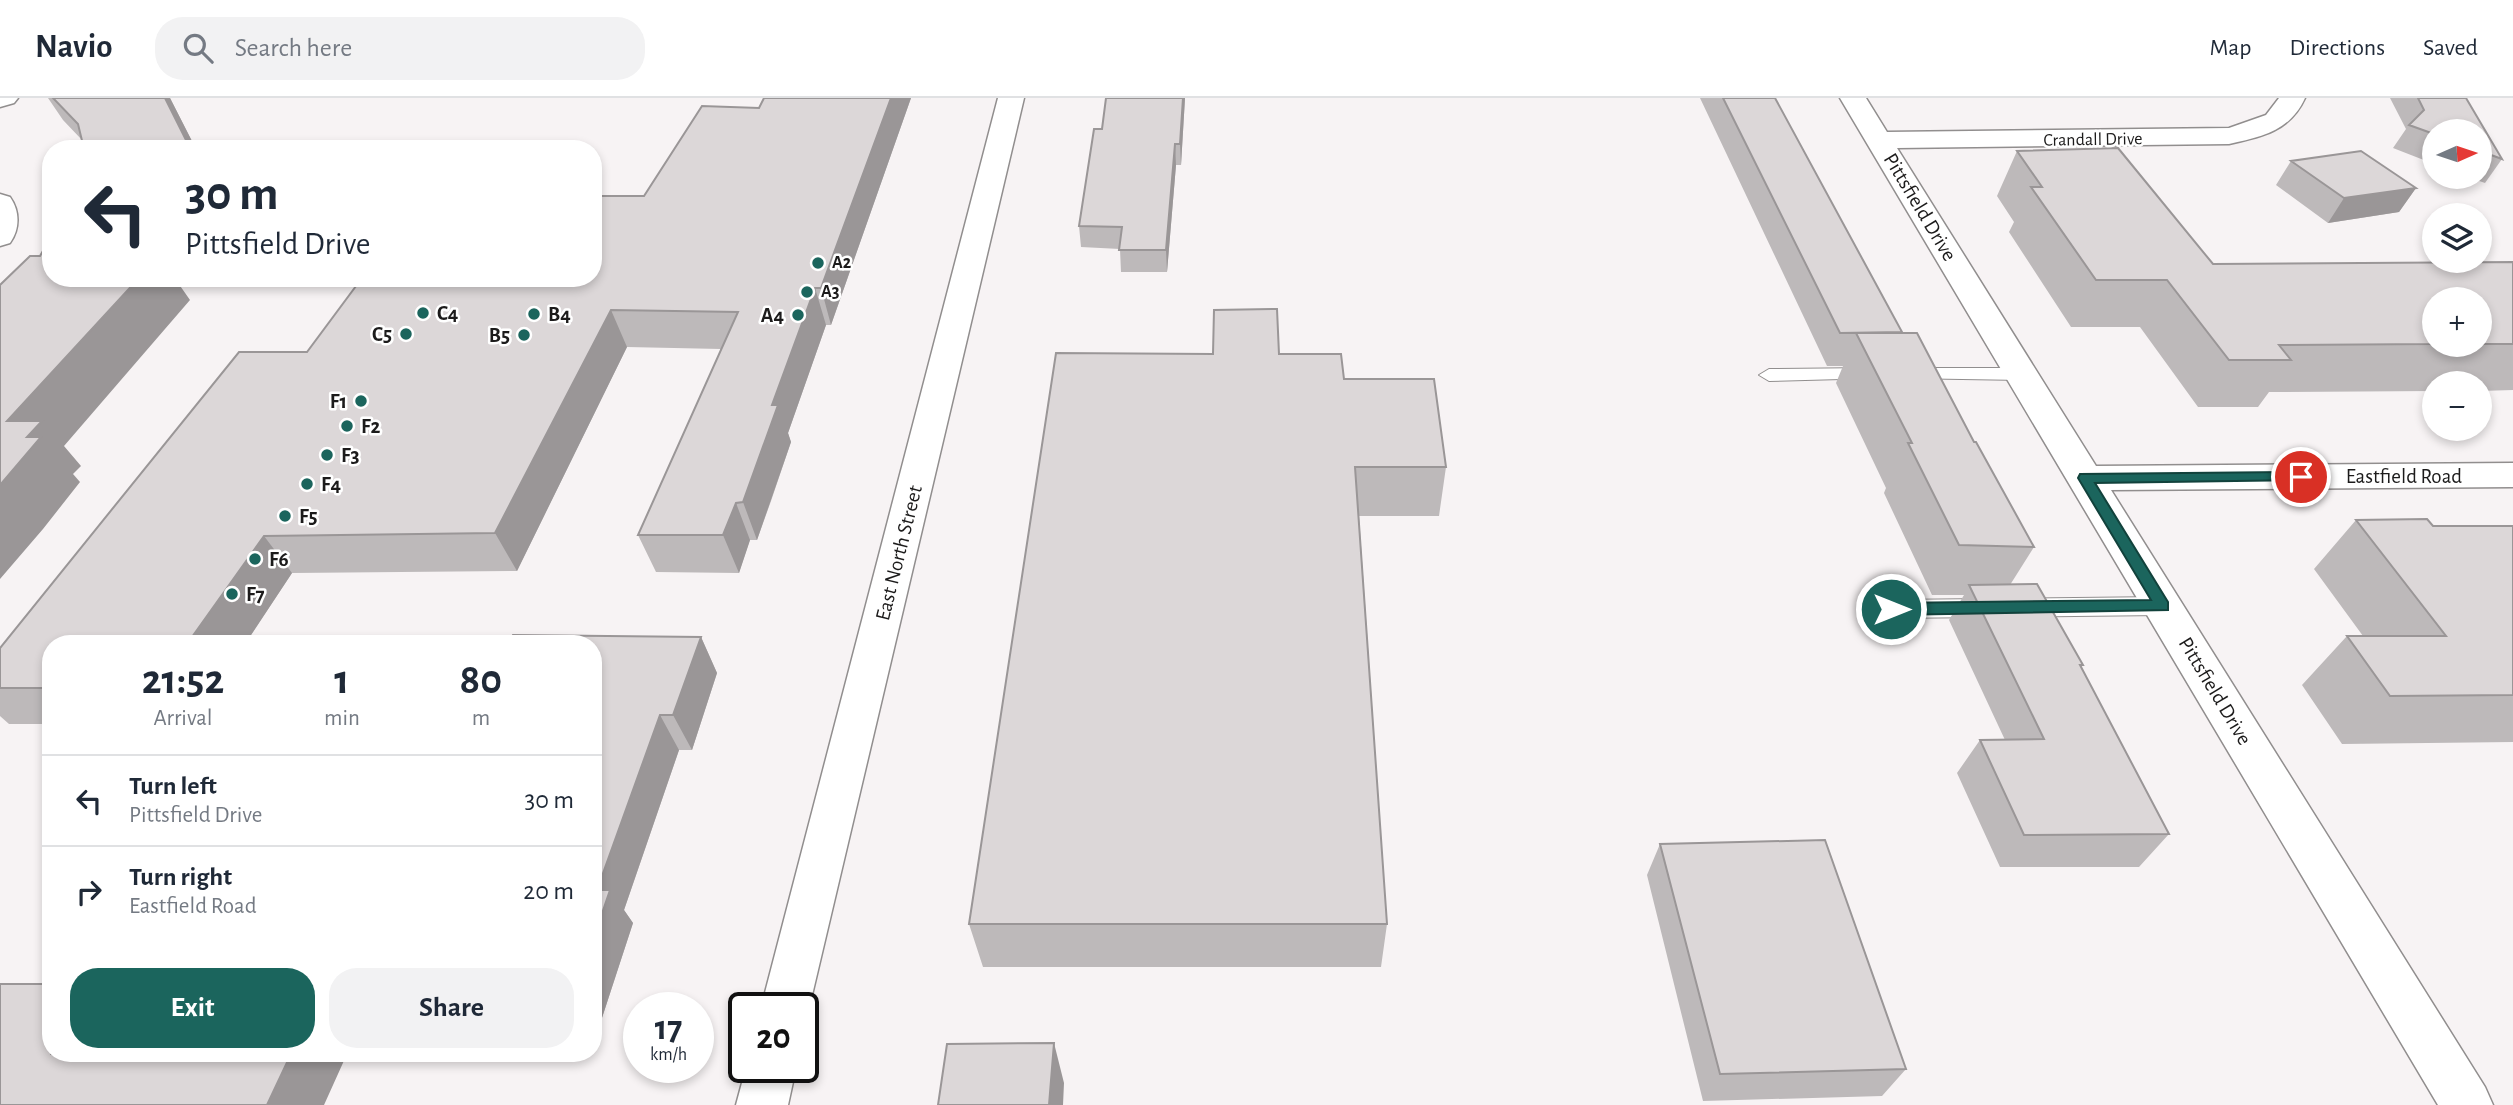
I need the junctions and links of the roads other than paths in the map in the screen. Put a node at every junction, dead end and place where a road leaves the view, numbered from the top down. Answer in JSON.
{"nodes":[{"id":1,"x":1011,"y":98,"type":"edge"},
{"id":2,"x":1853,"y":98,"type":"edge"},
{"id":3,"x":2292,"y":98,"type":"edge"},
{"id":4,"x":1879,"y":140,"type":"junction"},
{"id":5,"x":0,"y":203,"type":"edge"},
{"id":6,"x":0,"y":237,"type":"edge"},
{"id":7,"x":2022,"y":374,"type":"junction"},
{"id":8,"x":1769,"y":375,"type":"dead end"},
{"id":9,"x":2513,"y":475,"type":"edge"},
{"id":10,"x":2085,"y":478,"type":"junction"},
{"id":11,"x":2162,"y":606,"type":"junction"},
{"id":12,"x":1891,"y":609,"type":"dead end"},
{"id":13,"x":789,"y":992,"type":"edge"},
{"id":14,"x":767,"y":1083,"type":"edge"},
{"id":15,"x":762,"y":1105,"type":"edge"},
{"id":16,"x":2467,"y":1105,"type":"edge"}],
"edges":[{"from":1,"to":13,"type":"street","name":"East North Street"},
{"from":2,"to":4,"type":"street","name":"Pittsfield Drive"},
{"from":3,"to":4,"type":"street","name":"Crandall Drive"},
{"from":4,"to":7,"type":"street","name":"Pittsfield Drive"},
{"from":5,"to":6,"type":"street"},
{"from":7,"to":8,"type":"lane"},
{"from":7,"to":10,"type":"street","name":"Pittsfield Drive"},
{"from":9,"to":10,"type":"street","name":"Eastfield Road"},
{"from":10,"to":11,"type":"street","name":"Pittsfield Drive"},
{"from":11,"to":12,"type":"lane"},
{"from":11,"to":16,"type":"street","name":"Pittsfield Drive"},
{"from":14,"to":15,"type":"street"}]}
